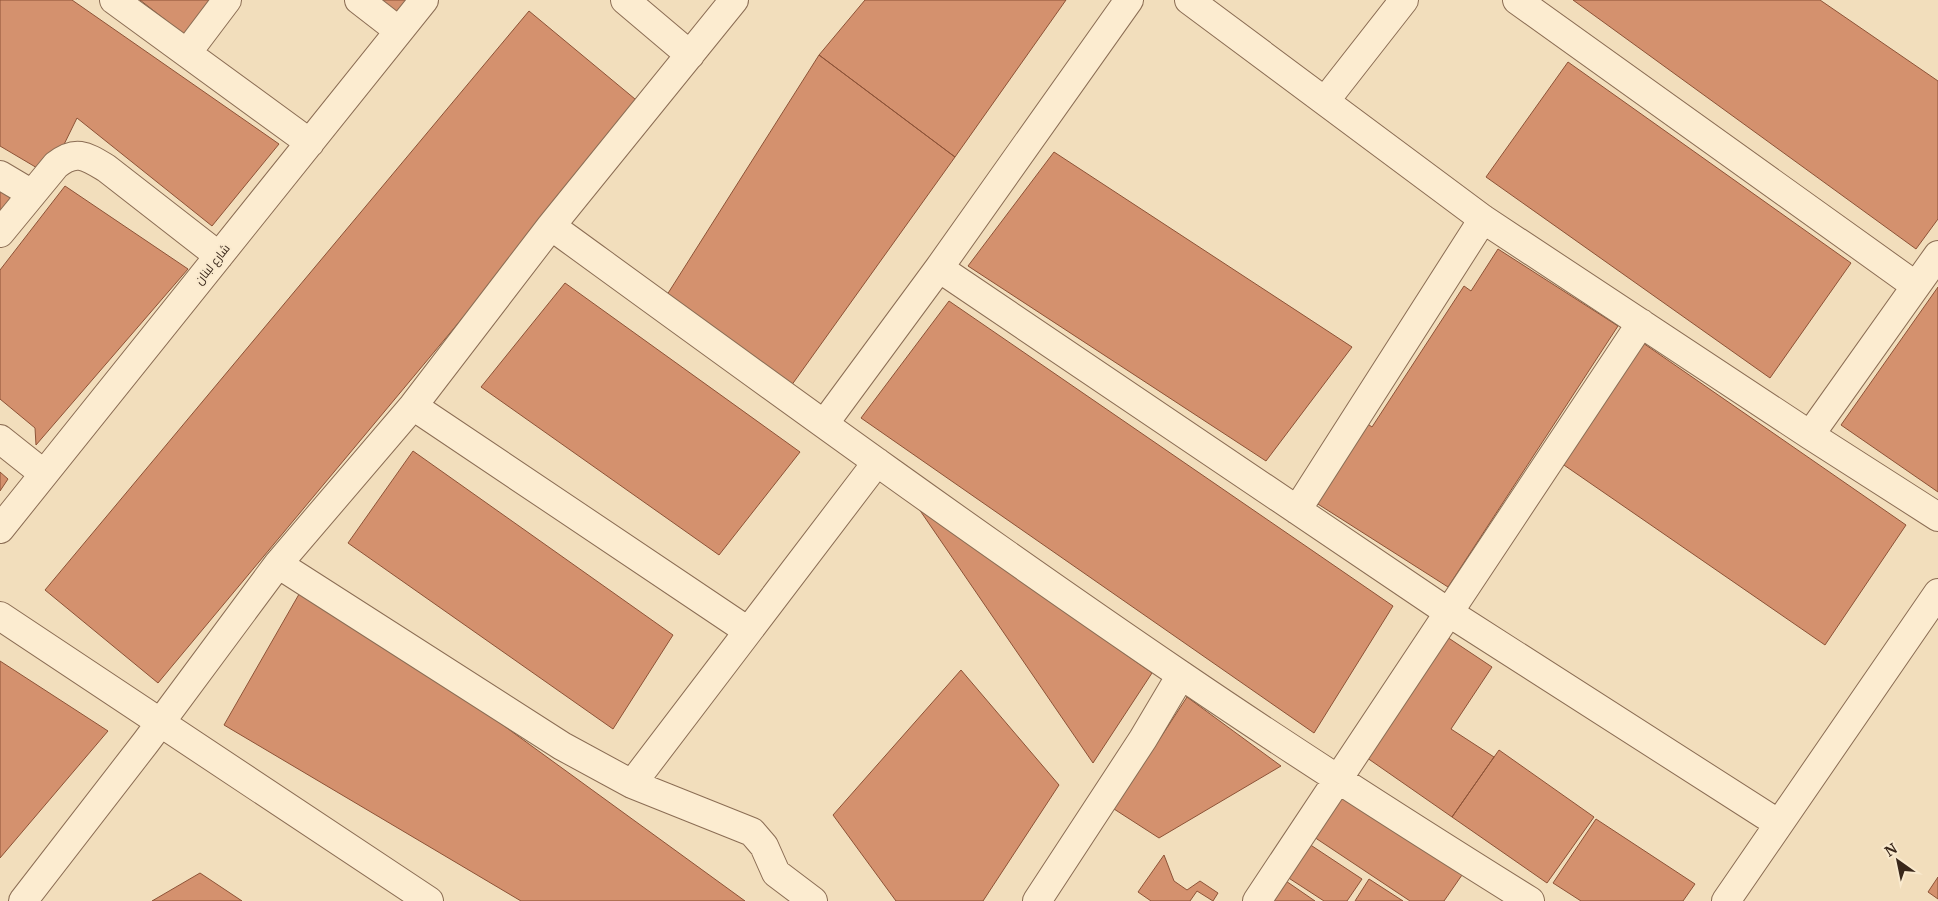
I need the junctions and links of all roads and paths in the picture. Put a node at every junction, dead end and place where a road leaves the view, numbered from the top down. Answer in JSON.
{"nodes":[{"id":1,"x":114,"y":0,"type":"edge"},
{"id":2,"x":227,"y":0,"type":"edge"},
{"id":3,"x":359,"y":0,"type":"edge"},
{"id":4,"x":424,"y":0,"type":"edge"},
{"id":5,"x":625,"y":0,"type":"edge"},
{"id":6,"x":734,"y":0,"type":"edge"},
{"id":7,"x":1129,"y":0,"type":"edge"},
{"id":8,"x":1190,"y":0,"type":"edge"},
{"id":9,"x":1404,"y":0,"type":"edge"},
{"id":10,"x":1516,"y":0,"type":"edge"},
{"id":11,"x":399,"y":31,"type":"junction"},
{"id":12,"x":187,"y":53,"type":"junction"},
{"id":13,"x":690,"y":55,"type":"junction"},
{"id":14,"x":1324,"y":101,"type":"junction"},
{"id":15,"x":310,"y":143,"type":"junction"},
{"id":16,"x":0,"y":175,"type":"edge"},
{"id":17,"x":32,"y":194,"type":"junction"},
{"id":18,"x":1483,"y":219,"type":"junction"},
{"id":19,"x":551,"y":226,"type":"junction"},
{"id":20,"x":0,"y":233,"type":"edge"},
{"id":21,"x":1938,"y":255,"type":"edge"},
{"id":22,"x":219,"y":256,"type":"junction"},
{"id":23,"x":939,"y":268,"type":"junction"},
{"id":24,"x":1916,"y":286,"type":"junction"},
{"id":25,"x":1641,"y":323,"type":"junction"},
{"id":26,"x":413,"y":406,"type":"junction"},
{"id":27,"x":824,"y":424,"type":"junction"},
{"id":28,"x":1810,"y":435,"type":"junction"},
{"id":29,"x":0,"y":439,"type":"edge"},
{"id":30,"x":877,"y":462,"type":"junction"},
{"id":31,"x":44,"y":474,"type":"junction"},
{"id":32,"x":1297,"y":510,"type":"junction"},
{"id":33,"x":1938,"y":517,"type":"edge"},
{"id":34,"x":0,"y":529,"type":"edge"},
{"id":35,"x":278,"y":564,"type":"junction"},
{"id":36,"x":1938,"y":593,"type":"edge"},
{"id":37,"x":1448,"y":612,"type":"junction"},
{"id":38,"x":0,"y":616,"type":"edge"},
{"id":39,"x":748,"y":631,"type":"junction"},
{"id":40,"x":1181,"y":675,"type":"junction"},
{"id":41,"x":160,"y":721,"type":"junction"},
{"id":42,"x":1338,"y":780,"type":"junction"},
{"id":43,"x":632,"y":784,"type":"junction"},
{"id":44,"x":1779,"y":824,"type":"junction"},
{"id":45,"x":1496,"y":892,"type":"edge"},
{"id":46,"x":23,"y":901,"type":"edge"},
{"id":47,"x":429,"y":901,"type":"edge"},
{"id":48,"x":813,"y":901,"type":"edge"},
{"id":49,"x":1037,"y":901,"type":"edge"},
{"id":50,"x":1257,"y":901,"type":"edge"},
{"id":51,"x":1530,"y":901,"type":"edge"},
{"id":52,"x":1726,"y":901,"type":"edge"}],
"edges":[{"from":1,"to":12,"type":"street"},
{"from":2,"to":12,"type":"street"},
{"from":3,"to":11,"type":"street"},
{"from":4,"to":11,"type":"street","name":"شارع لبنان"},
{"from":5,"to":13,"type":"street"},
{"from":6,"to":13,"type":"street"},
{"from":7,"to":23,"type":"street"},
{"from":8,"to":14,"type":"street"},
{"from":9,"to":14,"type":"street"},
{"from":10,"to":24,"type":"street"},
{"from":11,"to":15,"type":"street","name":"شارع لبنان"},
{"from":12,"to":15,"type":"street"},
{"from":13,"to":19,"type":"street"},
{"from":14,"to":18,"type":"street"},
{"from":15,"to":22,"type":"street","name":"شارع لبنان"},
{"from":16,"to":17,"type":"street"},
{"from":17,"to":20,"type":"street"},
{"from":17,"to":22,"type":"street"},
{"from":18,"to":25,"type":"street"},
{"from":18,"to":32,"type":"street"},
{"from":19,"to":26,"type":"street"},
{"from":19,"to":27,"type":"street"},
{"from":21,"to":24,"type":"street"},
{"from":22,"to":31,"type":"street","name":"شارع لبنان"},
{"from":23,"to":27,"type":"street"},
{"from":23,"to":32,"type":"street"},
{"from":24,"to":28,"type":"street"},
{"from":25,"to":28,"type":"street"},
{"from":25,"to":37,"type":"street"},
{"from":26,"to":35,"type":"street"},
{"from":26,"to":39,"type":"street"},
{"from":27,"to":30,"type":"street"},
{"from":28,"to":33,"type":"street"},
{"from":29,"to":31,"type":"street"},
{"from":30,"to":39,"type":"street"},
{"from":30,"to":40,"type":"street"},
{"from":31,"to":34,"type":"street","name":"شارع لبنان"},
{"from":32,"to":37,"type":"street"},
{"from":35,"to":41,"type":"street"},
{"from":35,"to":43,"type":"street"},
{"from":36,"to":44,"type":"street"},
{"from":37,"to":42,"type":"street"},
{"from":37,"to":44,"type":"street"},
{"from":38,"to":41,"type":"street"},
{"from":39,"to":43,"type":"street"},
{"from":40,"to":42,"type":"street"},
{"from":40,"to":49,"type":"street"},
{"from":41,"to":46,"type":"street"},
{"from":41,"to":47,"type":"street"},
{"from":42,"to":45,"type":"street"},
{"from":42,"to":50,"type":"street"},
{"from":43,"to":48,"type":"street"},
{"from":44,"to":52,"type":"street"},
{"from":45,"to":51,"type":"street"}]}
